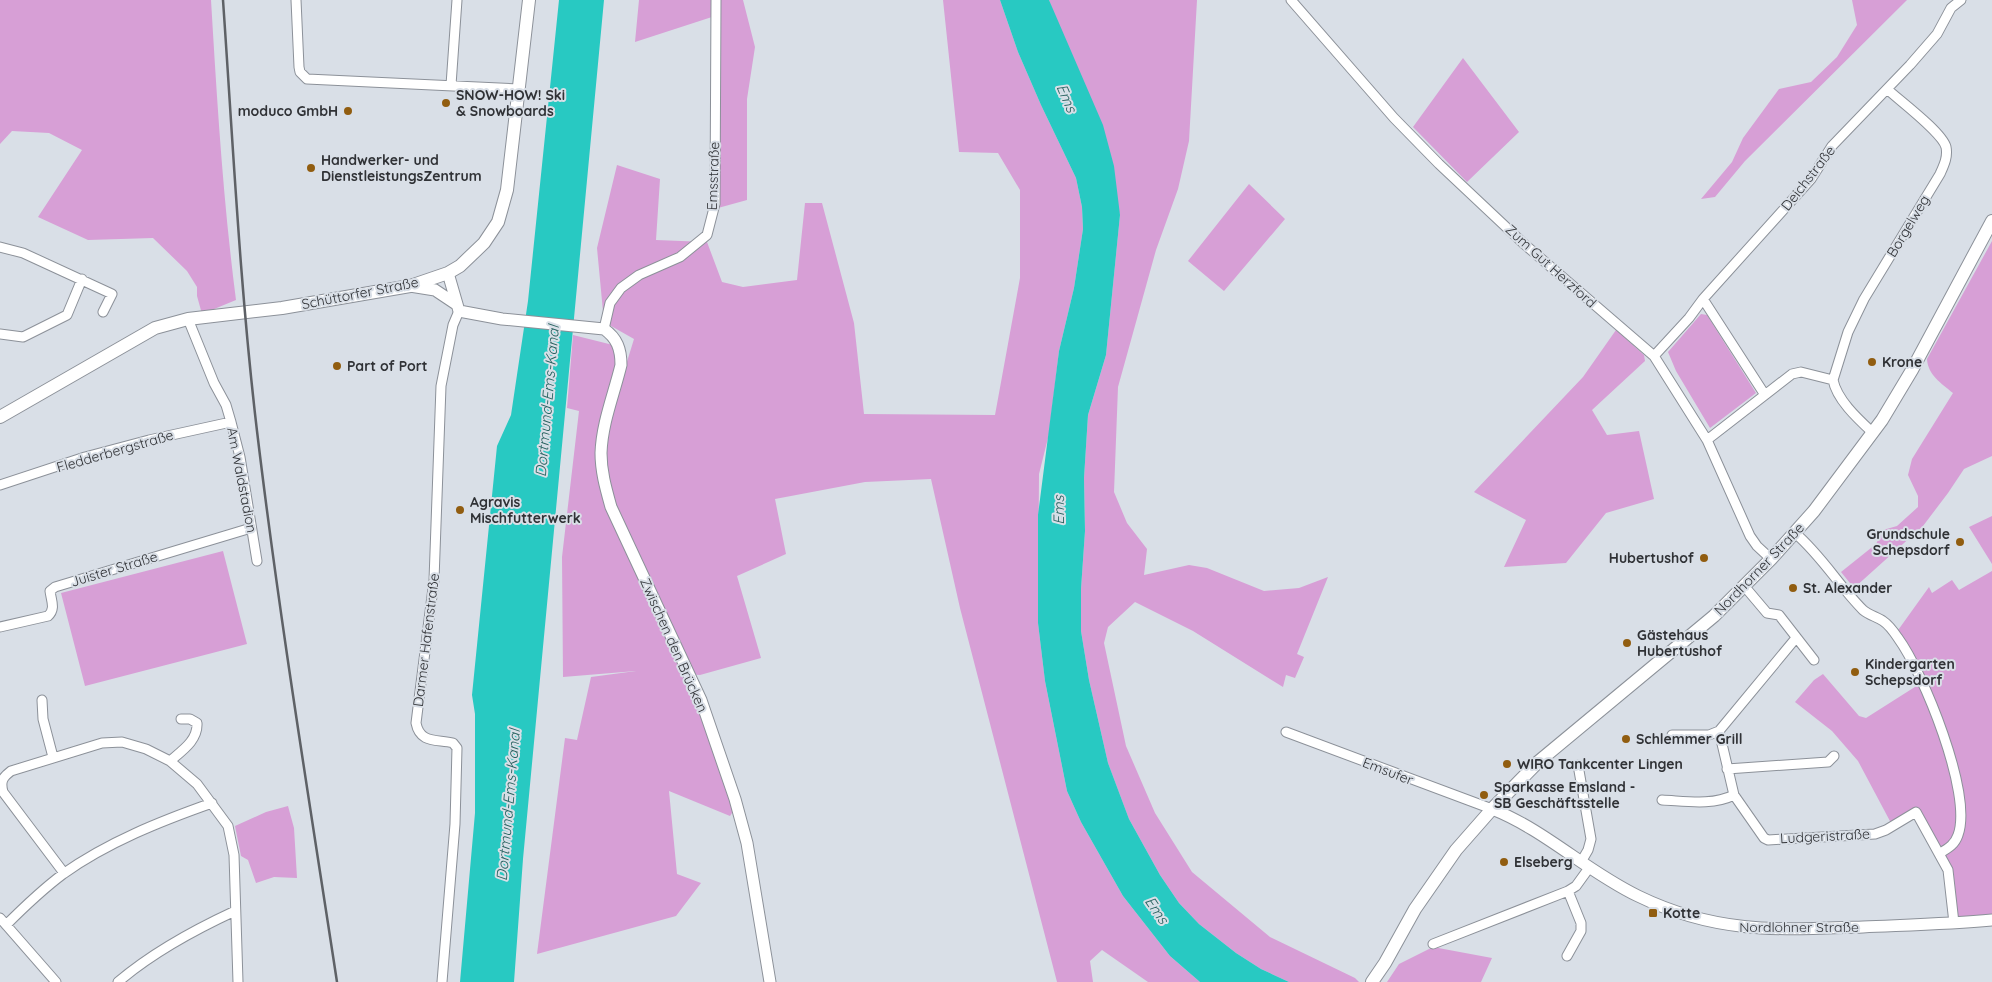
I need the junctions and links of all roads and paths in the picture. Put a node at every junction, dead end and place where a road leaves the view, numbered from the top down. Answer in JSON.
{"nodes":[{"id":1,"x":296,"y":0,"type":"edge"},
{"id":2,"x":457,"y":0,"type":"edge"},
{"id":3,"x":529,"y":0,"type":"edge"},
{"id":4,"x":716,"y":0,"type":"edge"},
{"id":5,"x":1291,"y":0,"type":"edge"},
{"id":6,"x":1961,"y":0,"type":"edge"},
{"id":7,"x":451,"y":85,"type":"junction"},
{"id":8,"x":518,"y":89,"type":"junction"},
{"id":9,"x":1887,"y":89,"type":"junction"},
{"id":10,"x":1992,"y":221,"type":"edge"},
{"id":11,"x":0,"y":247,"type":"edge"},
{"id":12,"x":448,"y":273,"type":"junction"},
{"id":13,"x":82,"y":280,"type":"junction"},
{"id":14,"x":410,"y":286,"type":"junction"},
{"id":15,"x":1703,"y":299,"type":"junction"},
{"id":16,"x":458,"y":307,"type":"junction"},
{"id":17,"x":103,"y":312,"type":"dead end"},
{"id":18,"x":188,"y":319,"type":"junction"},
{"id":19,"x":598,"y":328,"type":"junction"},
{"id":20,"x":0,"y":334,"type":"edge"},
{"id":21,"x":1654,"y":356,"type":"junction"},
{"id":22,"x":1832,"y":380,"type":"junction"},
{"id":23,"x":1765,"y":395,"type":"junction"},
{"id":24,"x":0,"y":417,"type":"edge"},
{"id":25,"x":231,"y":422,"type":"junction"},
{"id":26,"x":1873,"y":433,"type":"junction"},
{"id":27,"x":1707,"y":440,"type":"junction"},
{"id":28,"x":0,"y":485,"type":"edge"},
{"id":29,"x":251,"y":528,"type":"junction"},
{"id":30,"x":1795,"y":533,"type":"junction"},
{"id":31,"x":1771,"y":560,"type":"junction"},
{"id":32,"x":257,"y":561,"type":"dead end"},
{"id":33,"x":1745,"y":587,"type":"junction"},
{"id":34,"x":0,"y":627,"type":"edge"},
{"id":35,"x":1796,"y":638,"type":"junction"},
{"id":36,"x":1814,"y":660,"type":"dead end"},
{"id":37,"x":42,"y":700,"type":"dead end"},
{"id":38,"x":181,"y":719,"type":"dead end"},
{"id":39,"x":1719,"y":731,"type":"junction"},
{"id":40,"x":1286,"y":732,"type":"dead end"},
{"id":41,"x":1672,"y":735,"type":"dead end"},
{"id":42,"x":1834,"y":756,"type":"dead end"},
{"id":43,"x":53,"y":757,"type":"junction"},
{"id":44,"x":170,"y":761,"type":"junction"},
{"id":45,"x":1578,"y":765,"type":"dead end"},
{"id":46,"x":1727,"y":769,"type":"junction"},
{"id":47,"x":1734,"y":796,"type":"junction"},
{"id":48,"x":1662,"y":800,"type":"dead end"},
{"id":49,"x":212,"y":803,"type":"junction"},
{"id":50,"x":1492,"y":809,"type":"junction"},
{"id":51,"x":1940,"y":853,"type":"junction"},
{"id":52,"x":1585,"y":865,"type":"junction"},
{"id":53,"x":64,"y":873,"type":"junction"},
{"id":54,"x":1568,"y":891,"type":"junction"},
{"id":55,"x":236,"y":911,"type":"junction"},
{"id":56,"x":1992,"y":920,"type":"edge"},
{"id":57,"x":3,"y":922,"type":"edge"},
{"id":58,"x":1954,"y":923,"type":"junction"},
{"id":59,"x":1433,"y":944,"type":"dead end"},
{"id":60,"x":1567,"y":956,"type":"dead end"},
{"id":61,"x":56,"y":982,"type":"edge"},
{"id":62,"x":118,"y":982,"type":"edge"},
{"id":63,"x":238,"y":982,"type":"edge"},
{"id":64,"x":442,"y":982,"type":"edge"},
{"id":65,"x":770,"y":982,"type":"edge"},
{"id":66,"x":1372,"y":982,"type":"edge"}],
"edges":[{"from":1,"to":7,"type":"street"},
{"from":2,"to":7,"type":"street"},
{"from":3,"to":8,"type":"main road","name":"Schüttorfer Straße"},
{"from":4,"to":19,"type":"street","name":"Emsstraße"},
{"from":5,"to":21,"type":"street","name":"Zum Gut Herzford"},
{"from":6,"to":9,"type":"street","name":"Deichstraße"},
{"from":7,"to":8,"type":"street"},
{"from":8,"to":12,"type":"main road","name":"Schüttorfer Straße"},
{"from":9,"to":15,"type":"street","name":"Deichstraße"},
{"from":9,"to":22,"type":"street","name":"Borgelweg"},
{"from":10,"to":26,"type":"main road","name":"Nordhorner Straße"},
{"from":11,"to":13,"type":"street"},
{"from":12,"to":14,"type":"main road","name":"Schüttorfer Straße"},
{"from":12,"to":16,"type":"street"},
{"from":13,"to":17,"type":"street"},
{"from":13,"to":20,"type":"street"},
{"from":14,"to":16,"type":"street"},
{"from":14,"to":18,"type":"main road","name":"Schüttorfer Straße"},
{"from":15,"to":21,"type":"street","name":"Deichstraße"},
{"from":15,"to":23,"type":"street"},
{"from":16,"to":19,"type":"street"},
{"from":16,"to":64,"type":"street","name":"Darmer Hafenstraße"},
{"from":18,"to":24,"type":"main road","name":"Schüttorfer Straße"},
{"from":18,"to":25,"type":"street","name":"Am Waldstadion"},
{"from":19,"to":65,"type":"street","name":"Zwischen den Brücken"},
{"from":21,"to":27,"type":"street","name":"Zum Gut Herzford"},
{"from":22,"to":23,"type":"street"},
{"from":22,"to":26,"type":"street"},
{"from":23,"to":27,"type":"street"},
{"from":25,"to":28,"type":"street","name":"Fledderbergstraße"},
{"from":25,"to":29,"type":"street","name":"Am Waldstadion"},
{"from":26,"to":30,"type":"main road","name":"Nordhorner Straße"},
{"from":27,"to":31,"type":"street","name":"Zum Gut Herzford"},
{"from":29,"to":32,"type":"street","name":"Am Waldstadion"},
{"from":29,"to":34,"type":"street","name":"Juister Straße"},
{"from":30,"to":31,"type":"main road","name":"Nordhorner Straße"},
{"from":30,"to":51,"type":"street"},
{"from":31,"to":33,"type":"main road","name":"Nordhorner Straße"},
{"from":33,"to":35,"type":"street"},
{"from":33,"to":50,"type":"main road","name":"Nordhorner Straße"},
{"from":35,"to":36,"type":"street"},
{"from":35,"to":39,"type":"street"},
{"from":37,"to":43,"type":"street"},
{"from":38,"to":44,"type":"street"},
{"from":39,"to":41,"type":"street"},
{"from":39,"to":46,"type":"street","name":"Ludgeristraße"},
{"from":40,"to":50,"type":"street","name":"Emsufer"},
{"from":42,"to":46,"type":"street"},
{"from":43,"to":44,"type":"street"},
{"from":43,"to":53,"type":"street"},
{"from":44,"to":49,"type":"street"},
{"from":45,"to":52,"type":"street"},
{"from":46,"to":47,"type":"street","name":"Ludgeristraße"},
{"from":47,"to":48,"type":"street"},
{"from":47,"to":51,"type":"street","name":"Ludgeristraße"},
{"from":49,"to":53,"type":"street"},
{"from":49,"to":55,"type":"street"},
{"from":50,"to":52,"type":"street","name":"Nordlohner Straße"},
{"from":50,"to":66,"type":"main road","name":"Nordhorner Straße"},
{"from":51,"to":58,"type":"street"},
{"from":52,"to":54,"type":"street"},
{"from":52,"to":58,"type":"street","name":"Nordlohner Straße"},
{"from":53,"to":57,"type":"street"},
{"from":54,"to":59,"type":"street"},
{"from":54,"to":60,"type":"street"},
{"from":55,"to":62,"type":"street"},
{"from":55,"to":63,"type":"street"},
{"from":56,"to":58,"type":"street","name":"Nordlohner Straße"},
{"from":57,"to":61,"type":"street"}]}
